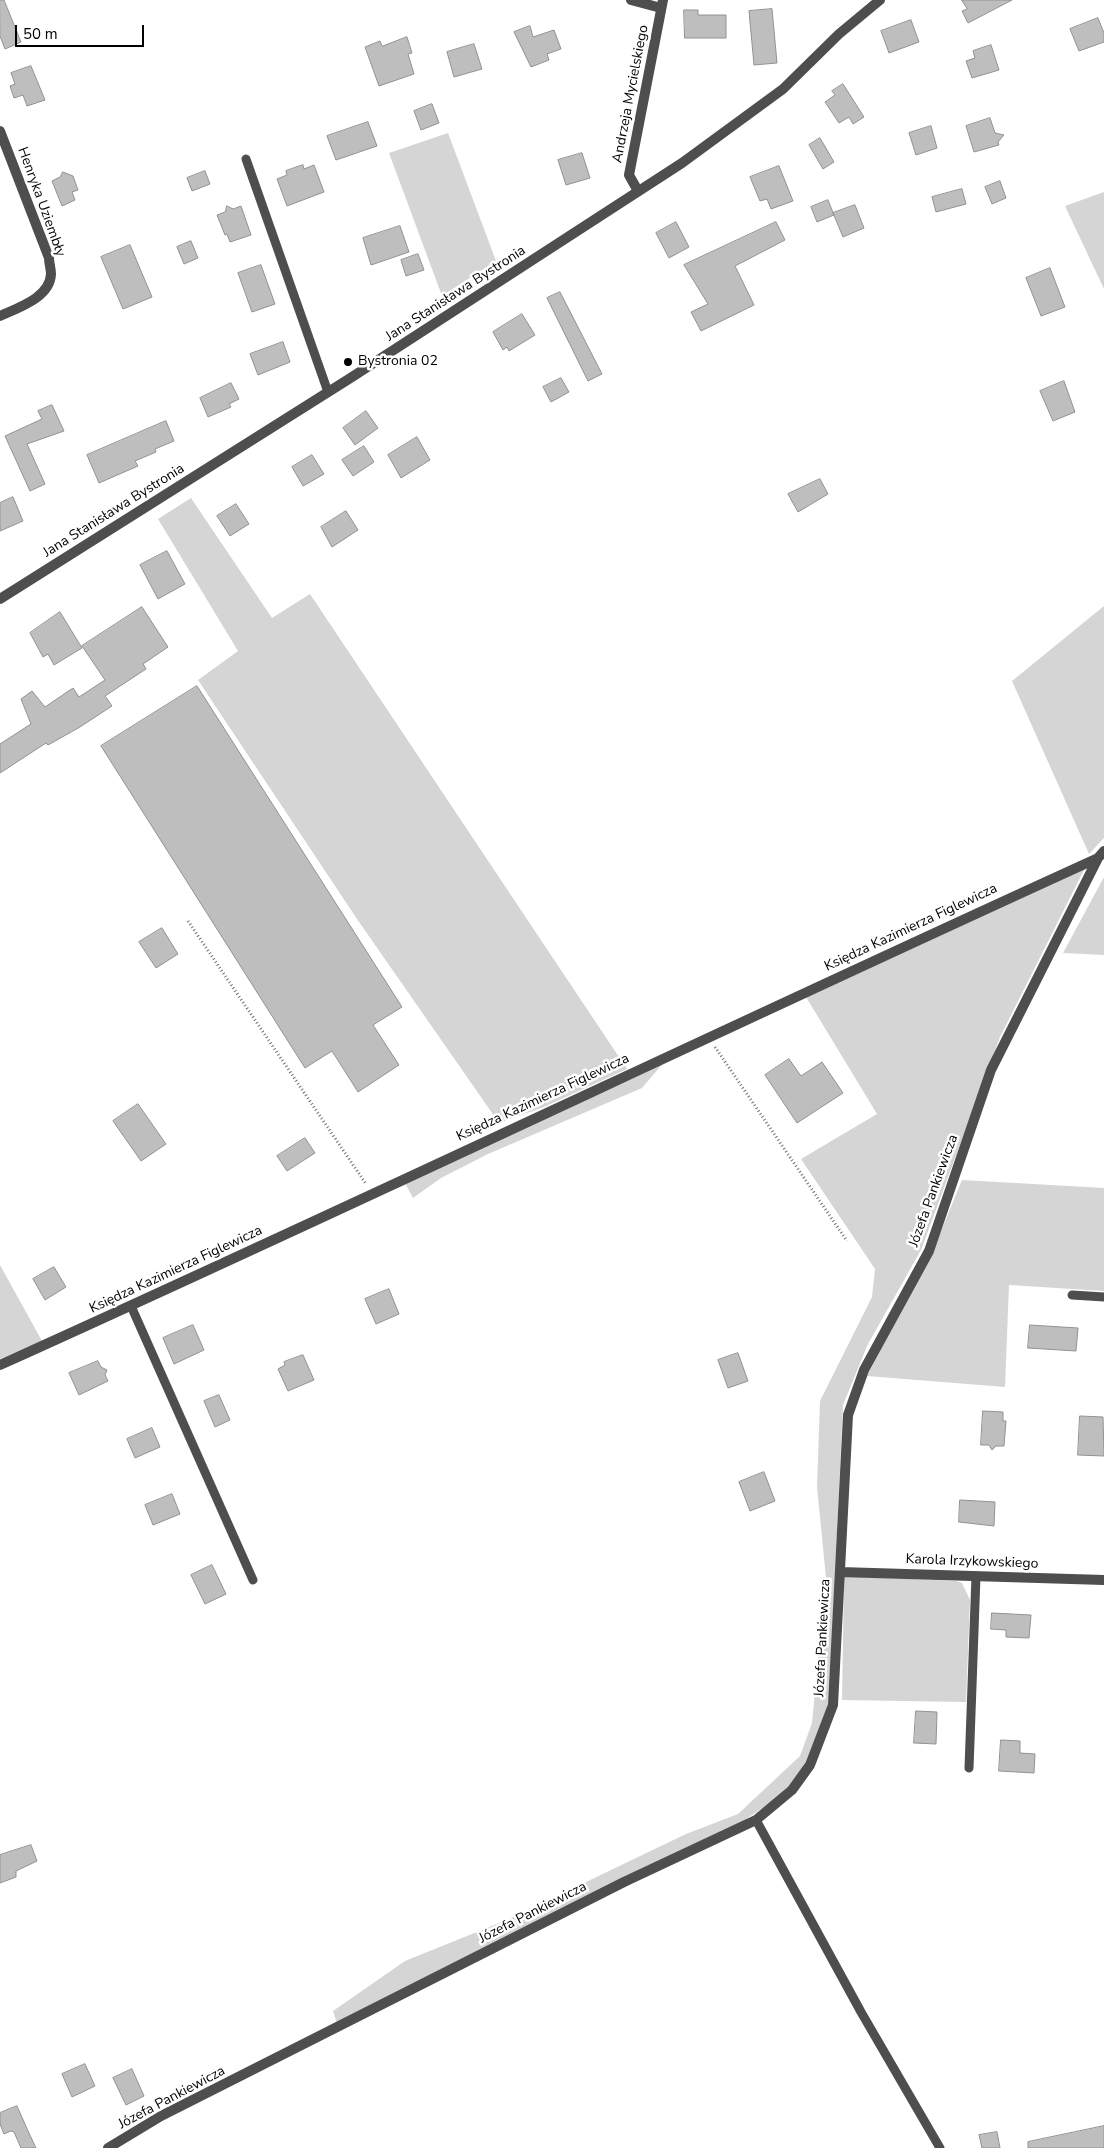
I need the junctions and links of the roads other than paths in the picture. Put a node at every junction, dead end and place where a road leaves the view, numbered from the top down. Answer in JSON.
{"nodes":[{"id":1,"x":631,"y":0,"type":"edge"},
{"id":2,"x":880,"y":0,"type":"edge"},
{"id":3,"x":662,"y":4,"type":"edge"},
{"id":4,"x":0,"y":131,"type":"edge"},
{"id":5,"x":246,"y":159,"type":"dead end"},
{"id":6,"x":638,"y":191,"type":"junction"},
{"id":7,"x":0,"y":316,"type":"edge"},
{"id":8,"x":328,"y":392,"type":"junction"},
{"id":9,"x":0,"y":599,"type":"edge"},
{"id":10,"x":1101,"y":854,"type":"edge"},
{"id":11,"x":1072,"y":1295,"type":"dead end"},
{"id":12,"x":1104,"y":1297,"type":"edge"},
{"id":13,"x":131,"y":1306,"type":"junction"},
{"id":14,"x":0,"y":1365,"type":"edge"},
{"id":15,"x":840,"y":1572,"type":"junction"},
{"id":16,"x":976,"y":1576,"type":"junction"},
{"id":17,"x":253,"y":1580,"type":"dead end"},
{"id":18,"x":1104,"y":1580,"type":"edge"},
{"id":19,"x":969,"y":1768,"type":"dead end"},
{"id":20,"x":756,"y":1820,"type":"junction"},
{"id":21,"x":108,"y":2148,"type":"edge"},
{"id":22,"x":940,"y":2148,"type":"edge"}],
"edges":[{"from":1,"to":3,"type":"street"},
{"from":2,"to":6,"type":"street","name":"Jana Stanisława Bystronia"},
{"from":3,"to":6,"type":"street","name":"Andrzeja Mycielskiego"},
{"from":4,"to":7,"type":"street","name":"Henryka Uziembły"},
{"from":5,"to":8,"type":"lane"},
{"from":6,"to":8,"type":"street","name":"Jana Stanisława Bystronia"},
{"from":8,"to":9,"type":"street","name":"Jana Stanisława Bystronia"},
{"from":10,"to":13,"type":"street","name":"Księdza Kazimierza Figlewicza"},
{"from":10,"to":15,"type":"street","name":"Józefa Pankiewicza"},
{"from":11,"to":12,"type":"lane"},
{"from":13,"to":14,"type":"street","name":"Księdza Kazimierza Figlewicza"},
{"from":13,"to":17,"type":"lane"},
{"from":15,"to":16,"type":"street","name":"Karola Irzykowskiego"},
{"from":15,"to":20,"type":"street","name":"Józefa Pankiewicza"},
{"from":16,"to":18,"type":"street","name":"Karola Irzykowskiego"},
{"from":16,"to":19,"type":"lane"},
{"from":20,"to":21,"type":"street","name":"Józefa Pankiewicza"},
{"from":20,"to":22,"type":"lane"}]}
